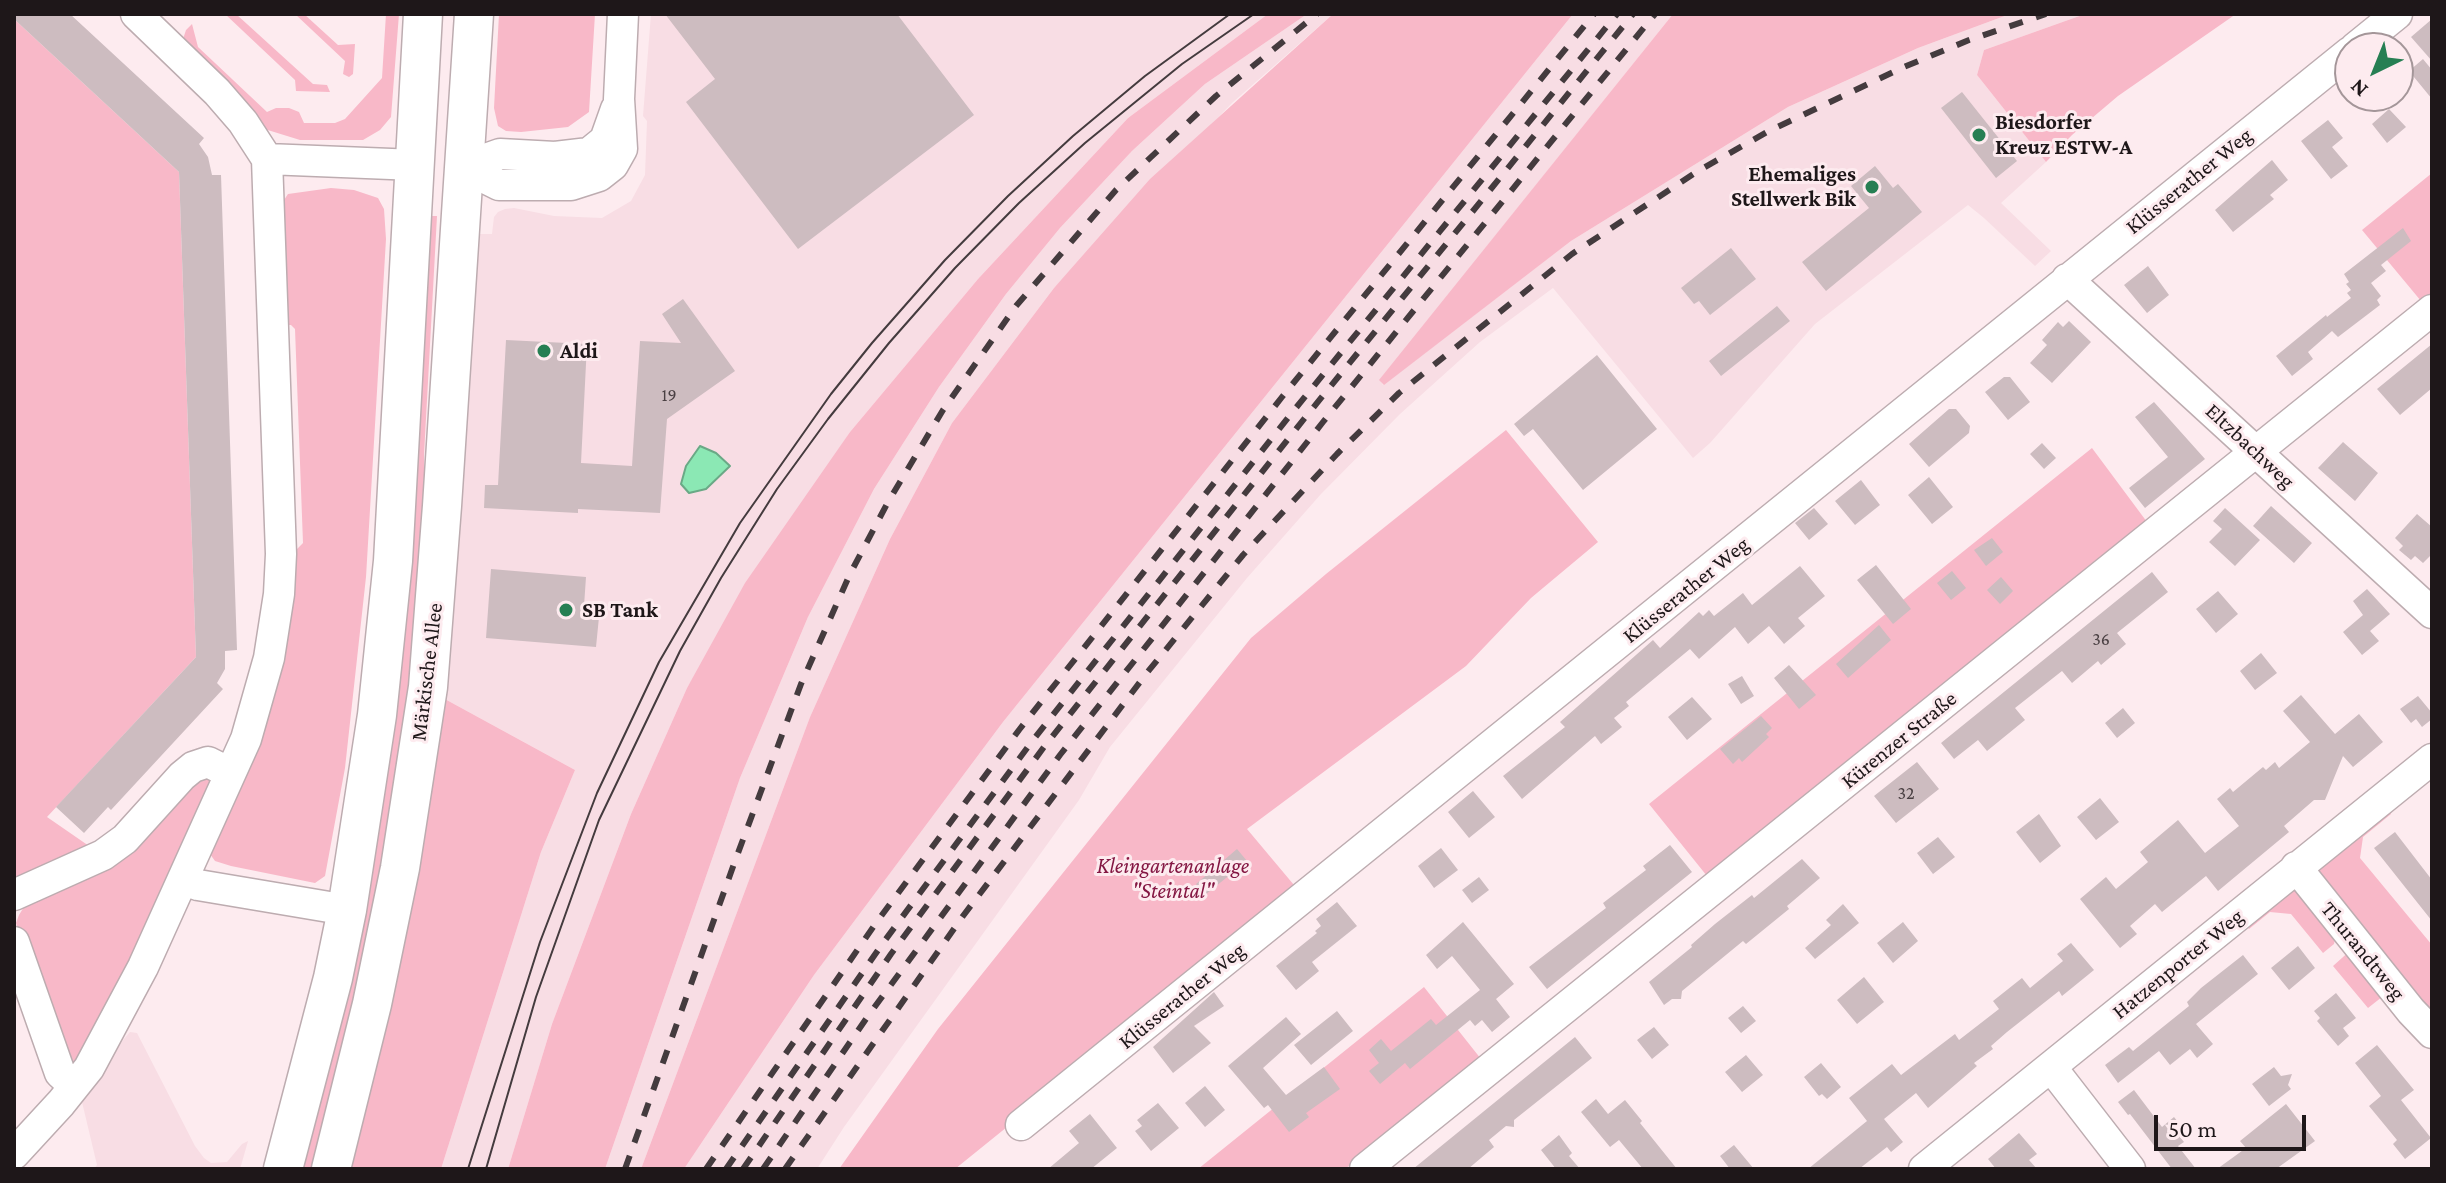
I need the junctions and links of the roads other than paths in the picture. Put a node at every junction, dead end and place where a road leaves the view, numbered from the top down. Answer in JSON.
{"nodes":[{"id":1,"x":136,"y":14,"type":"edge"},
{"id":2,"x":423,"y":14,"type":"edge"},
{"id":3,"x":474,"y":14,"type":"edge"},
{"id":4,"x":623,"y":14,"type":"edge"},
{"id":5,"x":2397,"y":14,"type":"edge"},
{"id":6,"x":2375,"y":32,"type":"edge"},
{"id":7,"x":2334,"y":65,"type":"edge"},
{"id":8,"x":267,"y":159,"type":"junction"},
{"id":9,"x":416,"y":165,"type":"junction"},
{"id":10,"x":463,"y":167,"type":"junction"},
{"id":11,"x":2067,"y":279,"type":"junction"},
{"id":12,"x":2432,"y":310,"type":"edge"},
{"id":13,"x":2256,"y":452,"type":"junction"},
{"id":14,"x":2432,"y":613,"type":"edge"},
{"id":15,"x":2432,"y":759,"type":"edge"},
{"id":16,"x":230,"y":773,"type":"junction"},
{"id":17,"x":2296,"y":867,"type":"junction"},
{"id":18,"x":184,"y":880,"type":"junction"},
{"id":19,"x":14,"y":895,"type":"edge"},
{"id":20,"x":347,"y":910,"type":"junction"},
{"id":21,"x":14,"y":942,"type":"edge"},
{"id":22,"x":2432,"y":1033,"type":"edge"},
{"id":23,"x":2051,"y":1067,"type":"junction"},
{"id":24,"x":74,"y":1086,"type":"junction"},
{"id":25,"x":1021,"y":1125,"type":"dead end"},
{"id":26,"x":14,"y":1154,"type":"edge"},
{"id":27,"x":283,"y":1169,"type":"edge"},
{"id":28,"x":331,"y":1169,"type":"edge"},
{"id":29,"x":1365,"y":1169,"type":"edge"},
{"id":30,"x":1924,"y":1169,"type":"edge"},
{"id":31,"x":2130,"y":1169,"type":"edge"}],
"edges":[{"from":1,"to":8,"type":"street"},
{"from":2,"to":9,"type":"main road","name":"Märkische Allee"},
{"from":3,"to":10,"type":"main road","name":"Märkische Allee"},
{"from":4,"to":10,"type":"street"},
{"from":5,"to":6,"type":"street"},
{"from":7,"to":11,"type":"street","name":"Klüsserather Weg"},
{"from":8,"to":9,"type":"street"},
{"from":8,"to":16,"type":"street"},
{"from":9,"to":10,"type":"main road"},
{"from":9,"to":20,"type":"main road","name":"Märkische Allee"},
{"from":10,"to":28,"type":"main road","name":"Märkische Allee"},
{"from":11,"to":13,"type":"street","name":"Eltzbachweg"},
{"from":11,"to":25,"type":"street","name":"Klüsserather Weg"},
{"from":12,"to":13,"type":"street","name":"Kürenzer Straße"},
{"from":13,"to":14,"type":"street","name":"Eltzbachweg"},
{"from":13,"to":29,"type":"street","name":"Kürenzer Straße"},
{"from":15,"to":17,"type":"street","name":"Hatzenporter Weg"},
{"from":16,"to":18,"type":"street"},
{"from":16,"to":19,"type":"street"},
{"from":17,"to":22,"type":"street","name":"Thurandtweg"},
{"from":17,"to":23,"type":"street","name":"Hatzenporter Weg"},
{"from":18,"to":20,"type":"street"},
{"from":18,"to":24,"type":"street"},
{"from":20,"to":27,"type":"main road","name":"Märkische Allee"},
{"from":21,"to":24,"type":"street"},
{"from":23,"to":30,"type":"street","name":"Hatzenporter Weg"},
{"from":23,"to":31,"type":"street"},
{"from":24,"to":26,"type":"street"}]}
